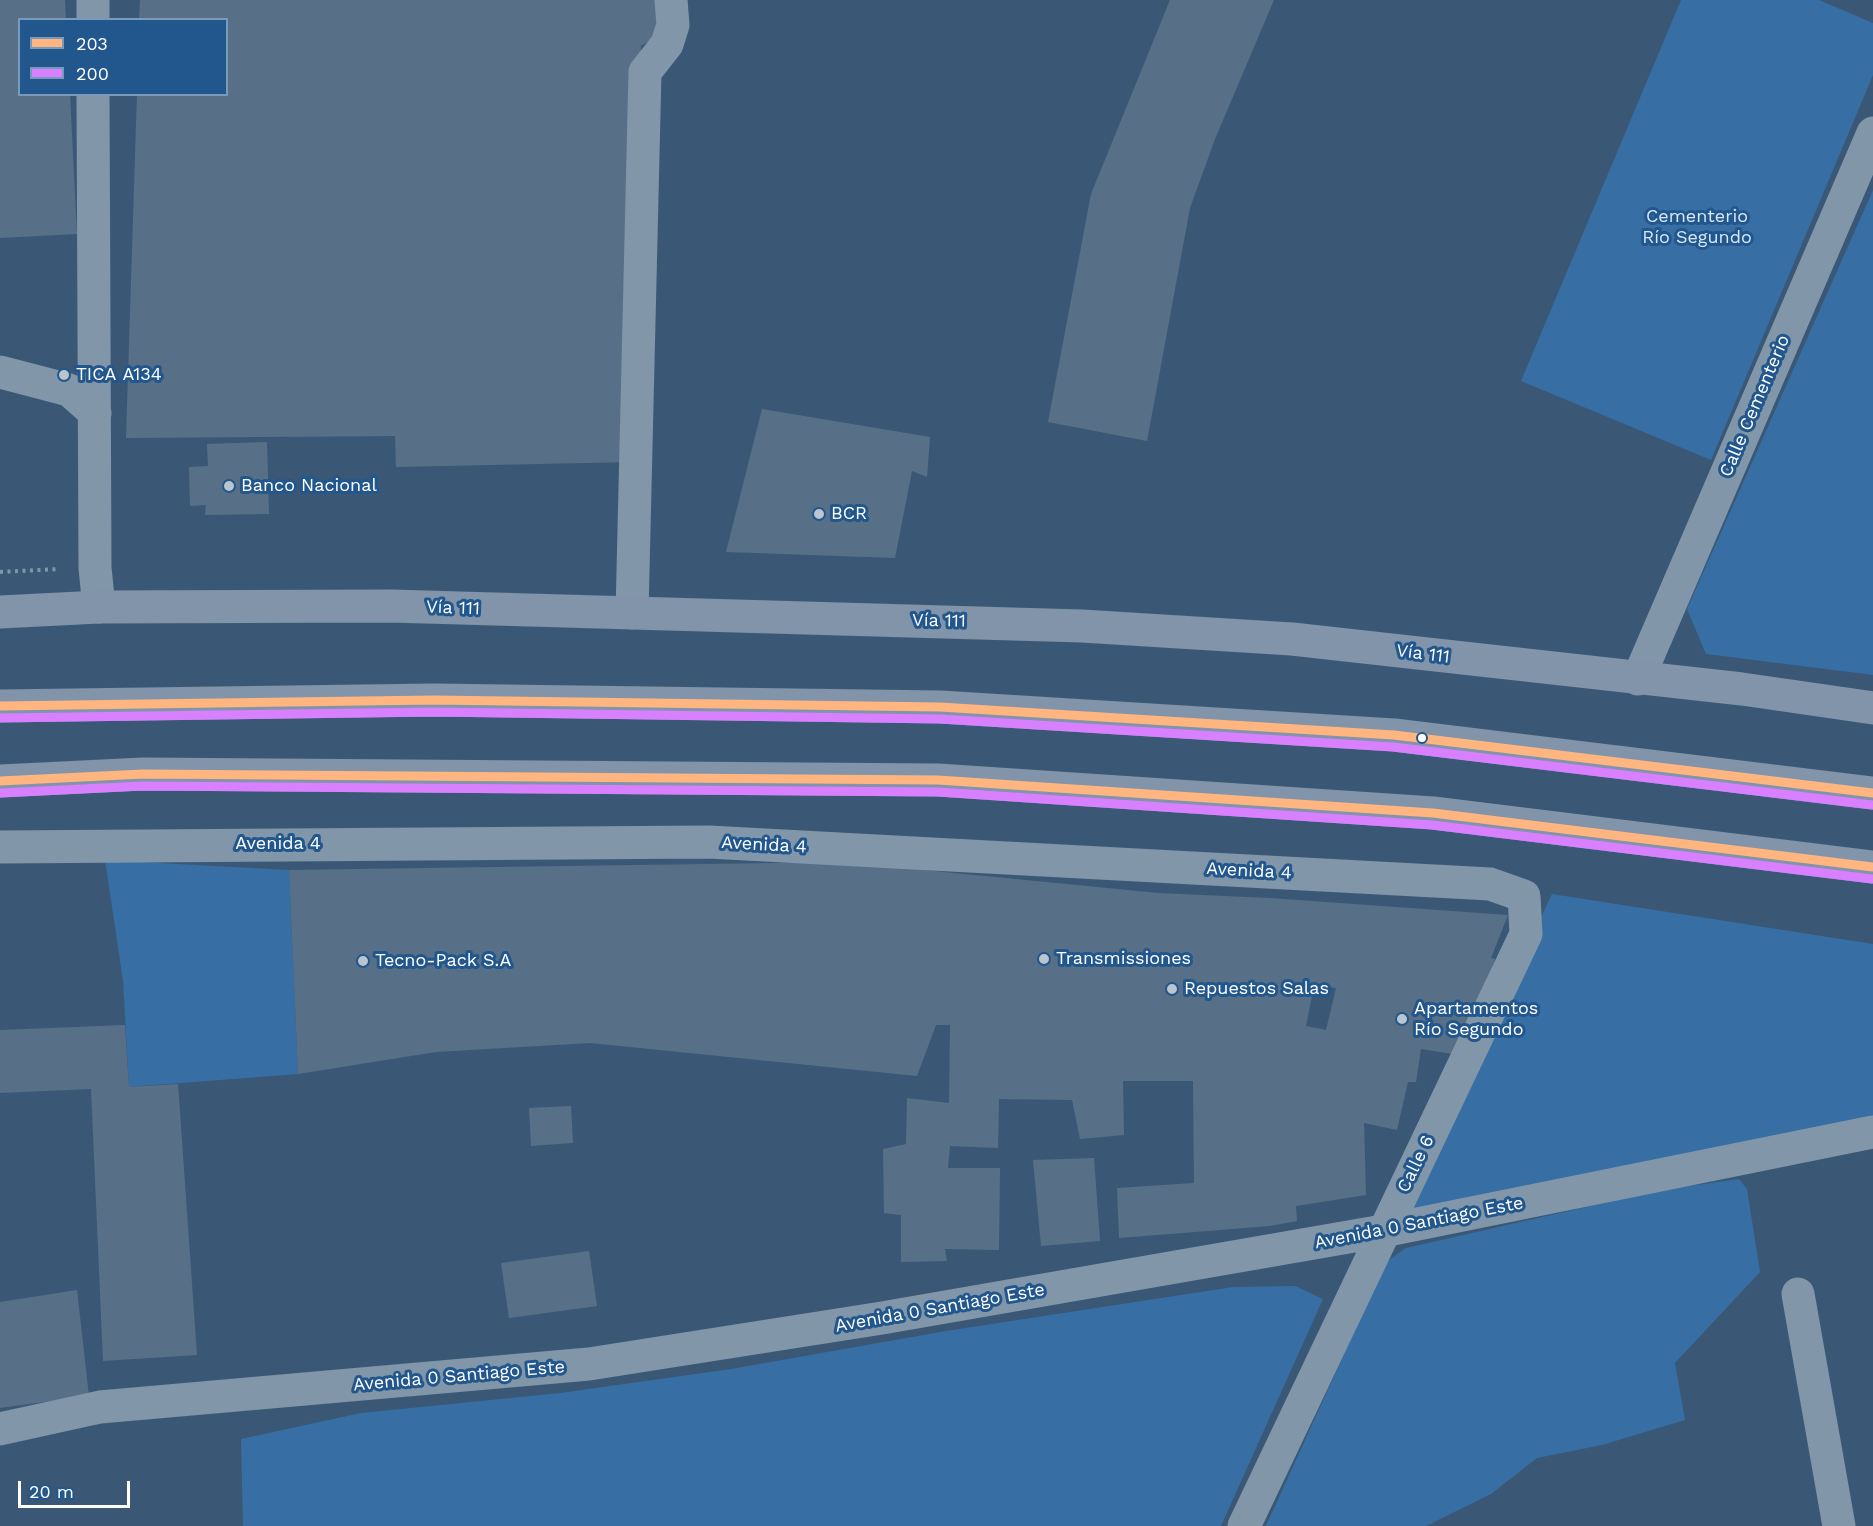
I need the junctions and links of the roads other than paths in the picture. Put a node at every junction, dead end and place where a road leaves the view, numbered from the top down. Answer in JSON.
{"nodes":[{"id":1,"x":93,"y":0,"type":"edge"},
{"id":2,"x":671,"y":0,"type":"edge"},
{"id":3,"x":93,"y":18,"type":"edge"},
{"id":4,"x":93,"y":96,"type":"edge"},
{"id":5,"x":1873,"y":133,"type":"edge"},
{"id":6,"x":0,"y":372,"type":"edge"},
{"id":7,"x":95,"y":413,"type":"junction"},
{"id":8,"x":99,"y":607,"type":"junction"},
{"id":9,"x":0,"y":612,"type":"edge"},
{"id":10,"x":632,"y":613,"type":"junction"},
{"id":11,"x":1638,"y":679,"type":"junction"},
{"id":12,"x":0,"y":706,"type":"edge"},
{"id":13,"x":1873,"y":708,"type":"edge"},
{"id":14,"x":0,"y":781,"type":"edge"},
{"id":15,"x":1873,"y":793,"type":"edge"},
{"id":16,"x":0,"y":847,"type":"edge"},
{"id":17,"x":1873,"y":867,"type":"edge"},
{"id":18,"x":1524,"y":896,"type":"joint"},
{"id":19,"x":1873,"y":1132,"type":"edge"},
{"id":20,"x":1383,"y":1231,"type":"junction"},
{"id":21,"x":1798,"y":1294,"type":"dead end"},
{"id":22,"x":0,"y":1430,"type":"edge"},
{"id":23,"x":1244,"y":1526,"type":"edge"},
{"id":24,"x":1839,"y":1526,"type":"edge"}],
"edges":[{"from":1,"to":3,"type":"street"},
{"from":2,"to":10,"type":"street"},
{"from":4,"to":7,"type":"street"},
{"from":5,"to":11,"type":"street","name":"Calle Cementerio"},
{"from":6,"to":7,"type":"street"},
{"from":7,"to":8,"type":"street"},
{"from":8,"to":9,"type":"main road","name":"Vía 111"},
{"from":8,"to":10,"type":"main road","name":"Vía 111"},
{"from":10,"to":11,"type":"main road","name":"Vía 111"},
{"from":11,"to":13,"type":"main road","name":"Vía 111"},
{"from":12,"to":15,"type":"main road"},
{"from":14,"to":17,"type":"main road"},
{"from":16,"to":18,"type":"street","name":"Avenida 4"},
{"from":18,"to":20,"type":"street","name":"Calle 6"},
{"from":19,"to":20,"type":"street","name":"Avenida 0 Santiago Este"},
{"from":20,"to":22,"type":"street","name":"Avenida 0 Santiago Este"},
{"from":20,"to":23,"type":"street","name":"Calle 6"},
{"from":21,"to":24,"type":"street"}]}
